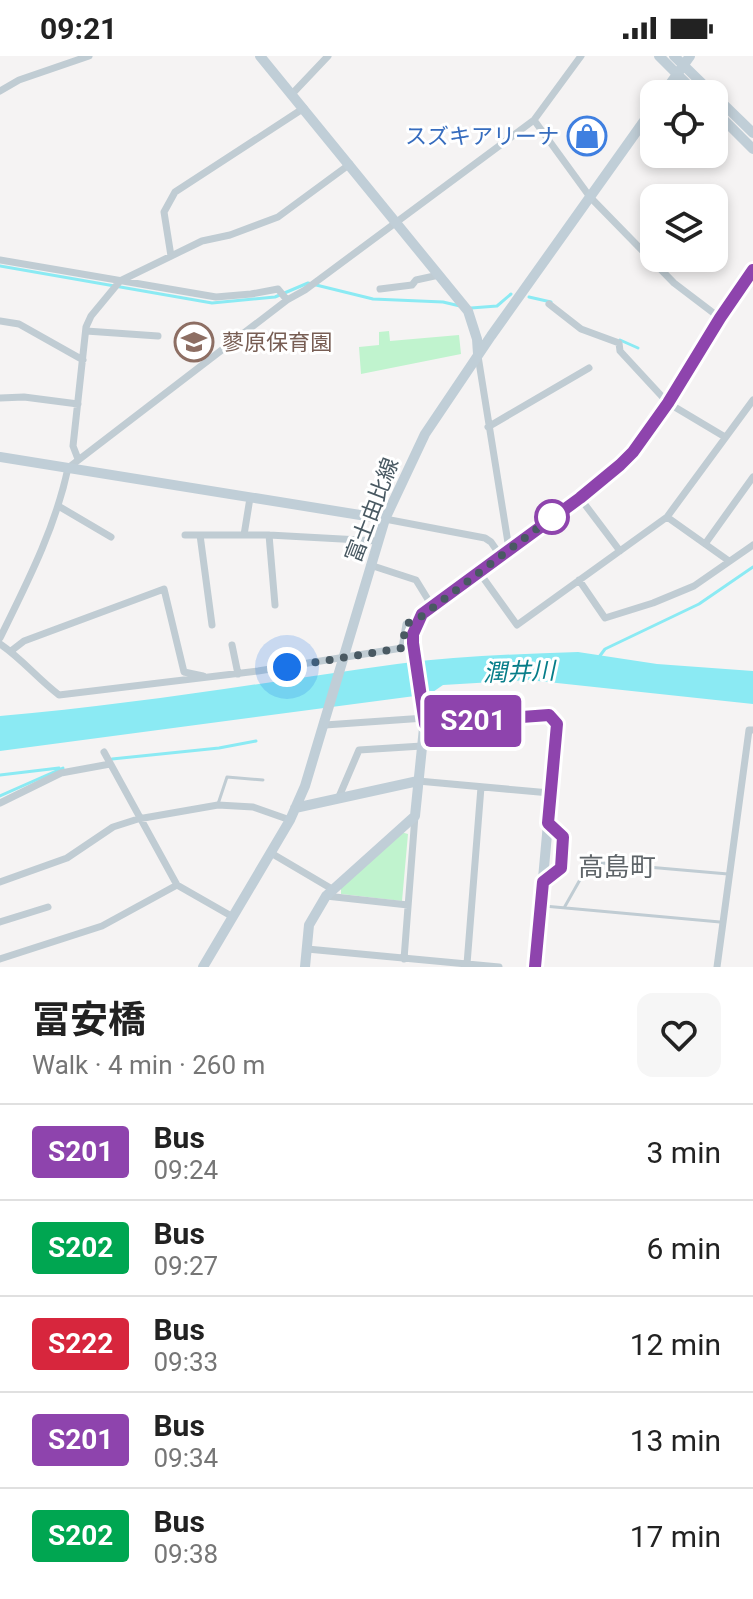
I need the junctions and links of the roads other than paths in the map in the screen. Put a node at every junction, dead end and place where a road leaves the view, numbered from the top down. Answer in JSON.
{"nodes":[{"id":1,"x":89,"y":56,"type":"edge"},
{"id":2,"x":261,"y":56,"type":"edge"},
{"id":3,"x":328,"y":56,"type":"edge"},
{"id":4,"x":581,"y":56,"type":"edge"},
{"id":5,"x":659,"y":56,"type":"edge"},
{"id":6,"x":674,"y":56,"type":"edge"},
{"id":7,"x":684,"y":65,"type":"edge"},
{"id":8,"x":698,"y":80,"type":"edge"},
{"id":9,"x":0,"y":91,"type":"edge"},
{"id":10,"x":292,"y":94,"type":"junction"},
{"id":11,"x":304,"y":108,"type":"junction"},
{"id":12,"x":728,"y":109,"type":"edge"},
{"id":13,"x":534,"y":120,"type":"junction"},
{"id":14,"x":728,"y":124,"type":"edge"},
{"id":15,"x":640,"y":127,"type":"edge"},
{"id":16,"x":753,"y":133,"type":"edge"},
{"id":17,"x":753,"y":149,"type":"edge"},
{"id":18,"x":350,"y":164,"type":"junction"},
{"id":19,"x":590,"y":197,"type":"junction"},
{"id":20,"x":397,"y":222,"type":"junction"},
{"id":21,"x":171,"y":256,"type":"junction"},
{"id":22,"x":0,"y":260,"type":"edge"},
{"id":23,"x":753,"y":270,"type":"edge"},
{"id":24,"x":439,"y":275,"type":"junction"},
{"id":25,"x":120,"y":281,"type":"junction"},
{"id":26,"x":380,"y":289,"type":"dead end"},
{"id":27,"x":287,"y":300,"type":"junction"},
{"id":28,"x":549,"y":304,"type":"dead end"},
{"id":29,"x":720,"y":318,"type":"junction"},
{"id":30,"x":0,"y":321,"type":"edge"},
{"id":31,"x":86,"y":331,"type":"junction"},
{"id":32,"x":158,"y":336,"type":"dead end"},
{"id":33,"x":478,"y":354,"type":"junction"},
{"id":34,"x":83,"y":360,"type":"junction"},
{"id":35,"x":589,"y":368,"type":"dead end"},
{"id":36,"x":0,"y":398,"type":"edge"},
{"id":37,"x":753,"y":400,"type":"edge"},
{"id":38,"x":668,"y":403,"type":"junction"},
{"id":39,"x":78,"y":404,"type":"junction"},
{"id":40,"x":488,"y":427,"type":"junction"},
{"id":41,"x":725,"y":437,"type":"junction"},
{"id":42,"x":0,"y":457,"type":"edge"},
{"id":43,"x":78,"y":459,"type":"junction"},
{"id":44,"x":68,"y":468,"type":"junction"},
{"id":45,"x":753,"y":477,"type":"edge"},
{"id":46,"x":250,"y":498,"type":"junction"},
{"id":47,"x":580,"y":498,"type":"junction"},
{"id":48,"x":60,"y":507,"type":"junction"},
{"id":49,"x":667,"y":517,"type":"junction"},
{"id":50,"x":385,"y":519,"type":"junction"},
{"id":51,"x":185,"y":535,"type":"dead end"},
{"id":52,"x":200,"y":535,"type":"junction"},
{"id":53,"x":244,"y":535,"type":"junction"},
{"id":54,"x":269,"y":535,"type":"junction"},
{"id":55,"x":111,"y":537,"type":"dead end"},
{"id":56,"x":378,"y":541,"type":"junction"},
{"id":57,"x":705,"y":544,"type":"junction"},
{"id":58,"x":753,"y":545,"type":"edge"},
{"id":59,"x":620,"y":551,"type":"junction"},
{"id":60,"x":504,"y":552,"type":"junction"},
{"id":61,"x":729,"y":561,"type":"junction"},
{"id":62,"x":370,"y":565,"type":"junction"},
{"id":63,"x":479,"y":572,"type":"junction"},
{"id":64,"x":579,"y":580,"type":"junction"},
{"id":65,"x":275,"y":605,"type":"dead end"},
{"id":66,"x":432,"y":606,"type":"junction"},
{"id":67,"x":418,"y":619,"type":"junction"},
{"id":68,"x":212,"y":625,"type":"dead end"},
{"id":69,"x":0,"y":641,"type":"edge"},
{"id":70,"x":232,"y":645,"type":"dead end"},
{"id":71,"x":11,"y":651,"type":"junction"},
{"id":72,"x":343,"y":660,"type":"junction"},
{"id":73,"x":238,"y":674,"type":"junction"},
{"id":74,"x":205,"y":678,"type":"junction"},
{"id":75,"x":425,"y":721,"type":"junction"},
{"id":76,"x":325,"y":723,"type":"junction"},
{"id":77,"x":753,"y":730,"type":"edge"},
{"id":78,"x":422,"y":746,"type":"junction"},
{"id":79,"x":104,"y":752,"type":"dead end"},
{"id":80,"x":110,"y":764,"type":"junction"},
{"id":81,"x":263,"y":780,"type":"dead end"},
{"id":82,"x":418,"y":781,"type":"junction"},
{"id":83,"x":481,"y":787,"type":"junction"},
{"id":84,"x":550,"y":793,"type":"junction"},
{"id":85,"x":338,"y":799,"type":"junction"},
{"id":86,"x":0,"y":803,"type":"edge"},
{"id":87,"x":218,"y":805,"type":"junction"},
{"id":88,"x":295,"y":808,"type":"junction"},
{"id":89,"x":415,"y":816,"type":"junction"},
{"id":90,"x":138,"y":819,"type":"junction"},
{"id":91,"x":290,"y":820,"type":"junction"},
{"id":92,"x":548,"y":823,"type":"junction"},
{"id":93,"x":271,"y":853,"type":"junction"},
{"id":94,"x":728,"y":874,"type":"junction"},
{"id":95,"x":0,"y":882,"type":"edge"},
{"id":96,"x":543,"y":882,"type":"junction"},
{"id":97,"x":177,"y":885,"type":"junction"},
{"id":98,"x":329,"y":892,"type":"junction"},
{"id":99,"x":408,"y":905,"type":"junction"},
{"id":100,"x":541,"y":905,"type":"junction"},
{"id":101,"x":48,"y":907,"type":"dead end"},
{"id":102,"x":564,"y":908,"type":"junction"},
{"id":103,"x":233,"y":917,"type":"junction"},
{"id":104,"x":0,"y":922,"type":"edge"},
{"id":105,"x":722,"y":922,"type":"junction"},
{"id":106,"x":307,"y":949,"type":"junction"},
{"id":107,"x":0,"y":959,"type":"edge"},
{"id":108,"x":404,"y":959,"type":"junction"},
{"id":109,"x":467,"y":964,"type":"junction"},
{"id":110,"x":203,"y":967,"type":"edge"},
{"id":111,"x":305,"y":967,"type":"edge"},
{"id":112,"x":499,"y":967,"type":"edge"},
{"id":113,"x":535,"y":967,"type":"edge"},
{"id":114,"x":717,"y":967,"type":"edge"}],
"edges":[{"from":1,"to":9,"type":"street"},
{"from":2,"to":10,"type":"street"},
{"from":3,"to":10,"type":"street"},
{"from":4,"to":13,"type":"street"},
{"from":5,"to":7,"type":"street"},
{"from":6,"to":7,"type":"street"},
{"from":7,"to":8,"type":"street"},
{"from":10,"to":11,"type":"street"},
{"from":11,"to":18,"type":"street"},
{"from":11,"to":21,"type":"street"},
{"from":12,"to":16,"type":"street"},
{"from":13,"to":19,"type":"street"},
{"from":13,"to":20,"type":"street"},
{"from":14,"to":17,"type":"street"},
{"from":15,"to":19,"type":"street","name":"富士由比線"},
{"from":18,"to":20,"type":"street"},
{"from":18,"to":21,"type":"street"},
{"from":19,"to":29,"type":"street"},
{"from":19,"to":33,"type":"street","name":"富士由比線"},
{"from":20,"to":24,"type":"street"},
{"from":20,"to":27,"type":"street"},
{"from":21,"to":25,"type":"street"},
{"from":22,"to":25,"type":"street"},
{"from":23,"to":29,"type":"street"},
{"from":24,"to":26,"type":"street"},
{"from":24,"to":33,"type":"street"},
{"from":25,"to":27,"type":"street"},
{"from":25,"to":31,"type":"street"},
{"from":27,"to":43,"type":"street"},
{"from":28,"to":38,"type":"street"},
{"from":29,"to":38,"type":"street"},
{"from":30,"to":34,"type":"street"},
{"from":31,"to":32,"type":"street"},
{"from":31,"to":34,"type":"street"},
{"from":33,"to":40,"type":"street"},
{"from":33,"to":50,"type":"street","name":"富士由比線"},
{"from":34,"to":39,"type":"street"},
{"from":35,"to":40,"type":"street"},
{"from":36,"to":39,"type":"street"},
{"from":37,"to":41,"type":"street"},
{"from":38,"to":41,"type":"street"},
{"from":38,"to":47,"type":"street"},
{"from":39,"to":43,"type":"street"},
{"from":40,"to":60,"type":"street"},
{"from":41,"to":49,"type":"street"},
{"from":42,"to":44,"type":"street"},
{"from":43,"to":44,"type":"street"},
{"from":44,"to":46,"type":"street"},
{"from":44,"to":48,"type":"street"},
{"from":45,"to":57,"type":"street"},
{"from":46,"to":50,"type":"street"},
{"from":46,"to":53,"type":"street"},
{"from":47,"to":59,"type":"street"},
{"from":47,"to":60,"type":"street"},
{"from":48,"to":55,"type":"street"},
{"from":48,"to":69,"type":"street"},
{"from":49,"to":57,"type":"street"},
{"from":49,"to":59,"type":"street"},
{"from":50,"to":56,"type":"street","name":"富士由比線"},
{"from":50,"to":60,"type":"street"},
{"from":51,"to":52,"type":"street"},
{"from":52,"to":53,"type":"street"},
{"from":52,"to":68,"type":"street"},
{"from":53,"to":54,"type":"street"},
{"from":54,"to":56,"type":"street"},
{"from":54,"to":65,"type":"street"},
{"from":56,"to":62,"type":"street","name":"富士由比線"},
{"from":57,"to":61,"type":"street"},
{"from":58,"to":61,"type":"street"},
{"from":59,"to":64,"type":"street"},
{"from":60,"to":63,"type":"street"},
{"from":61,"to":64,"type":"street"},
{"from":62,"to":66,"type":"street"},
{"from":62,"to":72,"type":"street","name":"富士由比線"},
{"from":63,"to":64,"type":"street"},
{"from":63,"to":66,"type":"street"},
{"from":66,"to":67,"type":"street"},
{"from":67,"to":72,"type":"street"},
{"from":67,"to":75,"type":"street"},
{"from":69,"to":71,"type":"street"},
{"from":70,"to":73,"type":"street"},
{"from":71,"to":74,"type":"street"},
{"from":71,"to":74,"type":"street"},
{"from":72,"to":73,"type":"street"},
{"from":72,"to":76,"type":"street","name":"富士由比線"},
{"from":73,"to":74,"type":"street"},
{"from":75,"to":76,"type":"street"},
{"from":75,"to":78,"type":"street"},
{"from":75,"to":84,"type":"street"},
{"from":76,"to":88,"type":"street","name":"富士由比線"},
{"from":77,"to":94,"type":"street"},
{"from":78,"to":82,"type":"street"},
{"from":78,"to":85,"type":"street"},
{"from":79,"to":80,"type":"street"},
{"from":80,"to":86,"type":"street"},
{"from":80,"to":90,"type":"street"},
{"from":81,"to":87,"type":"lane"},
{"from":82,"to":83,"type":"street"},
{"from":82,"to":85,"type":"street"},
{"from":82,"to":89,"type":"street"},
{"from":83,"to":84,"type":"street"},
{"from":83,"to":109,"type":"street"},
{"from":84,"to":92,"type":"street"},
{"from":85,"to":88,"type":"street"},
{"from":87,"to":90,"type":"street"},
{"from":87,"to":91,"type":"street"},
{"from":88,"to":91,"type":"street","name":"富士由比線"},
{"from":89,"to":98,"type":"street"},
{"from":89,"to":99,"type":"street"},
{"from":90,"to":95,"type":"street"},
{"from":90,"to":97,"type":"street"},
{"from":91,"to":93,"type":"street","name":"富士由比線"},
{"from":92,"to":96,"type":"street"},
{"from":92,"to":96,"type":"lane"},
{"from":93,"to":98,"type":"street"},
{"from":93,"to":103,"type":"street","name":"富士由比線"},
{"from":94,"to":102,"type":"lane"},
{"from":94,"to":105,"type":"street"},
{"from":96,"to":100,"type":"street"},
{"from":97,"to":103,"type":"street"},
{"from":97,"to":107,"type":"street"},
{"from":98,"to":99,"type":"street"},
{"from":98,"to":106,"type":"street"},
{"from":99,"to":108,"type":"street"},
{"from":100,"to":102,"type":"lane"},
{"from":100,"to":113,"type":"street"},
{"from":101,"to":104,"type":"street"},
{"from":102,"to":105,"type":"lane"},
{"from":103,"to":110,"type":"street","name":"富士由比線"},
{"from":105,"to":114,"type":"street"},
{"from":106,"to":108,"type":"street"},
{"from":106,"to":111,"type":"street"},
{"from":108,"to":109,"type":"street"},
{"from":109,"to":112,"type":"street"}]}
